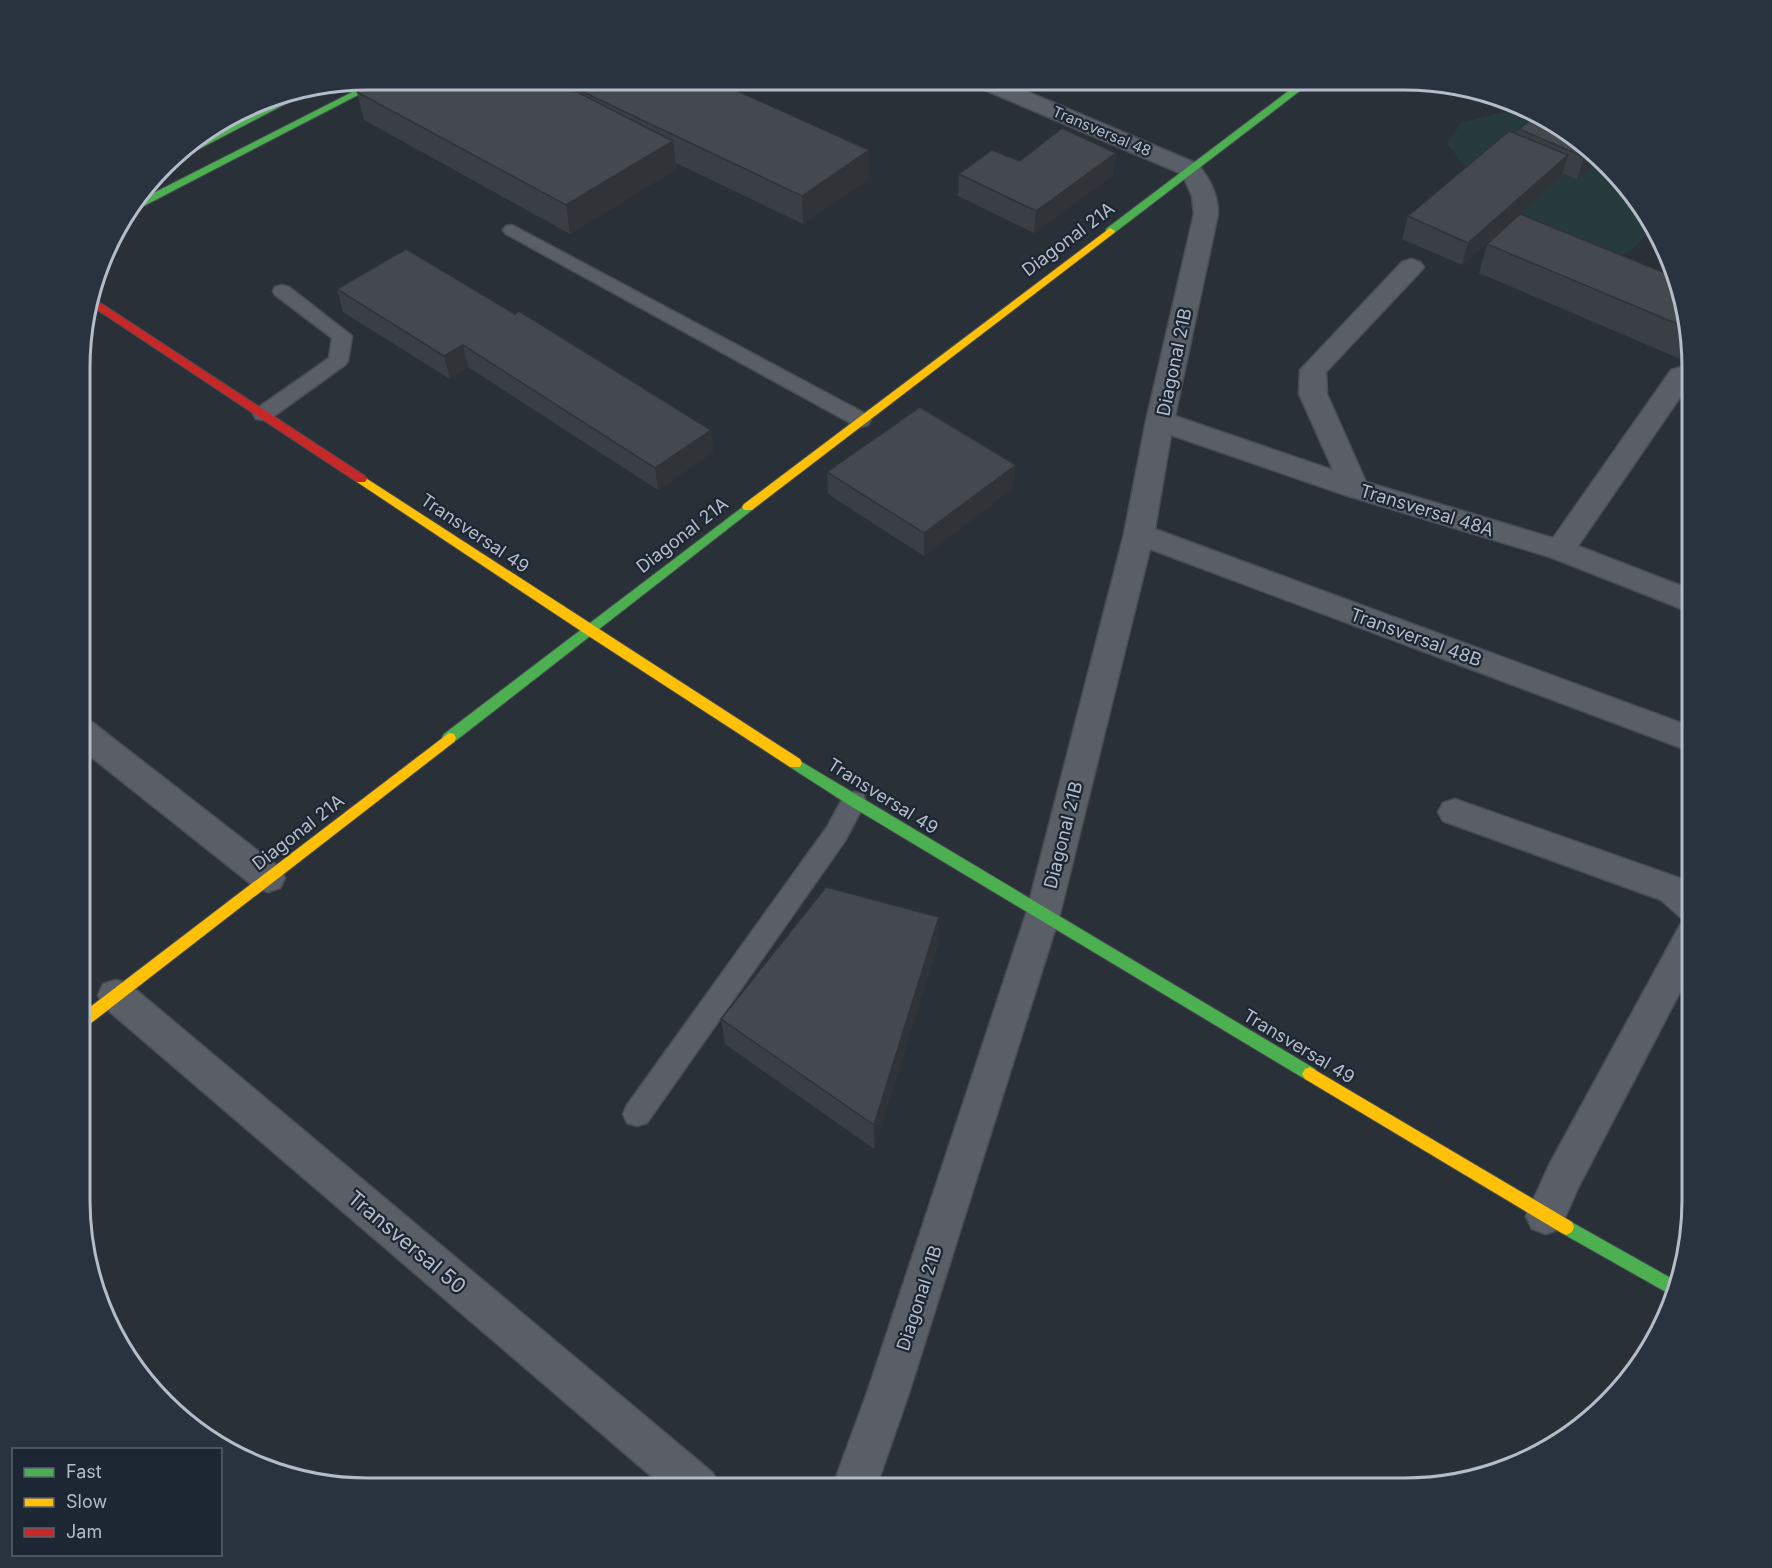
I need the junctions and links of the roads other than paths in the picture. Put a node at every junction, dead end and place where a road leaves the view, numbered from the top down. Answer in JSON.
{"nodes":[{"id":1,"x":362,"y":90,"type":"edge"},
{"id":2,"x":1004,"y":90,"type":"edge"},
{"id":3,"x":1296,"y":90,"type":"edge"},
{"id":4,"x":273,"y":107,"type":"edge"},
{"id":5,"x":219,"y":133,"type":"edge"},
{"id":6,"x":1190,"y":169,"type":"junction"},
{"id":7,"x":146,"y":201,"type":"edge"},
{"id":8,"x":512,"y":230,"type":"dead end"},
{"id":9,"x":1411,"y":267,"type":"dead end"},
{"id":10,"x":282,"y":291,"type":"dead end"},
{"id":11,"x":97,"y":304,"type":"edge"},
{"id":12,"x":1681,"y":376,"type":"dead end"},
{"id":13,"x":264,"y":414,"type":"junction"},
{"id":14,"x":861,"y":420,"type":"junction"},
{"id":15,"x":1160,"y":421,"type":"junction"},
{"id":16,"x":1355,"y":488,"type":"junction"},
{"id":17,"x":1139,"y":534,"type":"junction"},
{"id":18,"x":1560,"y":550,"type":"junction"},
{"id":19,"x":1682,"y":598,"type":"edge"},
{"id":20,"x":588,"y":630,"type":"junction"},
{"id":21,"x":1682,"y":736,"type":"edge"},
{"id":22,"x":90,"y":738,"type":"edge"},
{"id":23,"x":854,"y":801,"type":"junction"},
{"id":24,"x":1455,"y":812,"type":"dead end"},
{"id":25,"x":268,"y":878,"type":"junction"},
{"id":26,"x":1682,"y":898,"type":"edge"},
{"id":27,"x":1043,"y":914,"type":"junction"},
{"id":28,"x":1682,"y":954,"type":"edge"},
{"id":29,"x":116,"y":995,"type":"junction"},
{"id":30,"x":90,"y":1015,"type":"edge"},
{"id":31,"x":637,"y":1114,"type":"dead end"},
{"id":32,"x":1546,"y":1216,"type":"junction"},
{"id":33,"x":1669,"y":1285,"type":"edge"},
{"id":34,"x":686,"y":1478,"type":"edge"},
{"id":35,"x":857,"y":1478,"type":"edge"}],
"edges":[{"from":1,"to":7,"type":"street"},
{"from":2,"to":6,"type":"street","name":"Transversal 48"},
{"from":3,"to":6,"type":"street","name":"Diagonal 21A"},
{"from":4,"to":5,"type":"street"},
{"from":6,"to":14,"type":"street","name":"Diagonal 21A"},
{"from":6,"to":15,"type":"street","name":"Diagonal 21B"},
{"from":8,"to":14,"type":"lane"},
{"from":9,"to":16,"type":"street"},
{"from":10,"to":13,"type":"lane"},
{"from":11,"to":13,"type":"street","name":"Transversal 49"},
{"from":12,"to":18,"type":"street"},
{"from":13,"to":20,"type":"street","name":"Transversal 49"},
{"from":14,"to":20,"type":"street","name":"Diagonal 21A"},
{"from":15,"to":16,"type":"street","name":"Transversal 48A"},
{"from":15,"to":17,"type":"street","name":"Diagonal 21B"},
{"from":16,"to":18,"type":"street","name":"Transversal 48A"},
{"from":17,"to":21,"type":"street","name":"Transversal 48B"},
{"from":17,"to":27,"type":"street","name":"Diagonal 21B"},
{"from":18,"to":19,"type":"street","name":"Transversal 48A"},
{"from":20,"to":23,"type":"street","name":"Transversal 49"},
{"from":20,"to":25,"type":"street","name":"Diagonal 21A"},
{"from":22,"to":25,"type":"street"},
{"from":23,"to":27,"type":"street","name":"Transversal 49"},
{"from":23,"to":31,"type":"lane"},
{"from":24,"to":26,"type":"street"},
{"from":25,"to":29,"type":"street","name":"Diagonal 21A"},
{"from":27,"to":32,"type":"street","name":"Transversal 49"},
{"from":27,"to":35,"type":"street","name":"Diagonal 21B"},
{"from":28,"to":32,"type":"street"},
{"from":29,"to":30,"type":"street","name":"Diagonal 21A"},
{"from":29,"to":34,"type":"street","name":"Transversal 50"},
{"from":32,"to":33,"type":"street","name":"Transversal 49"}]}
